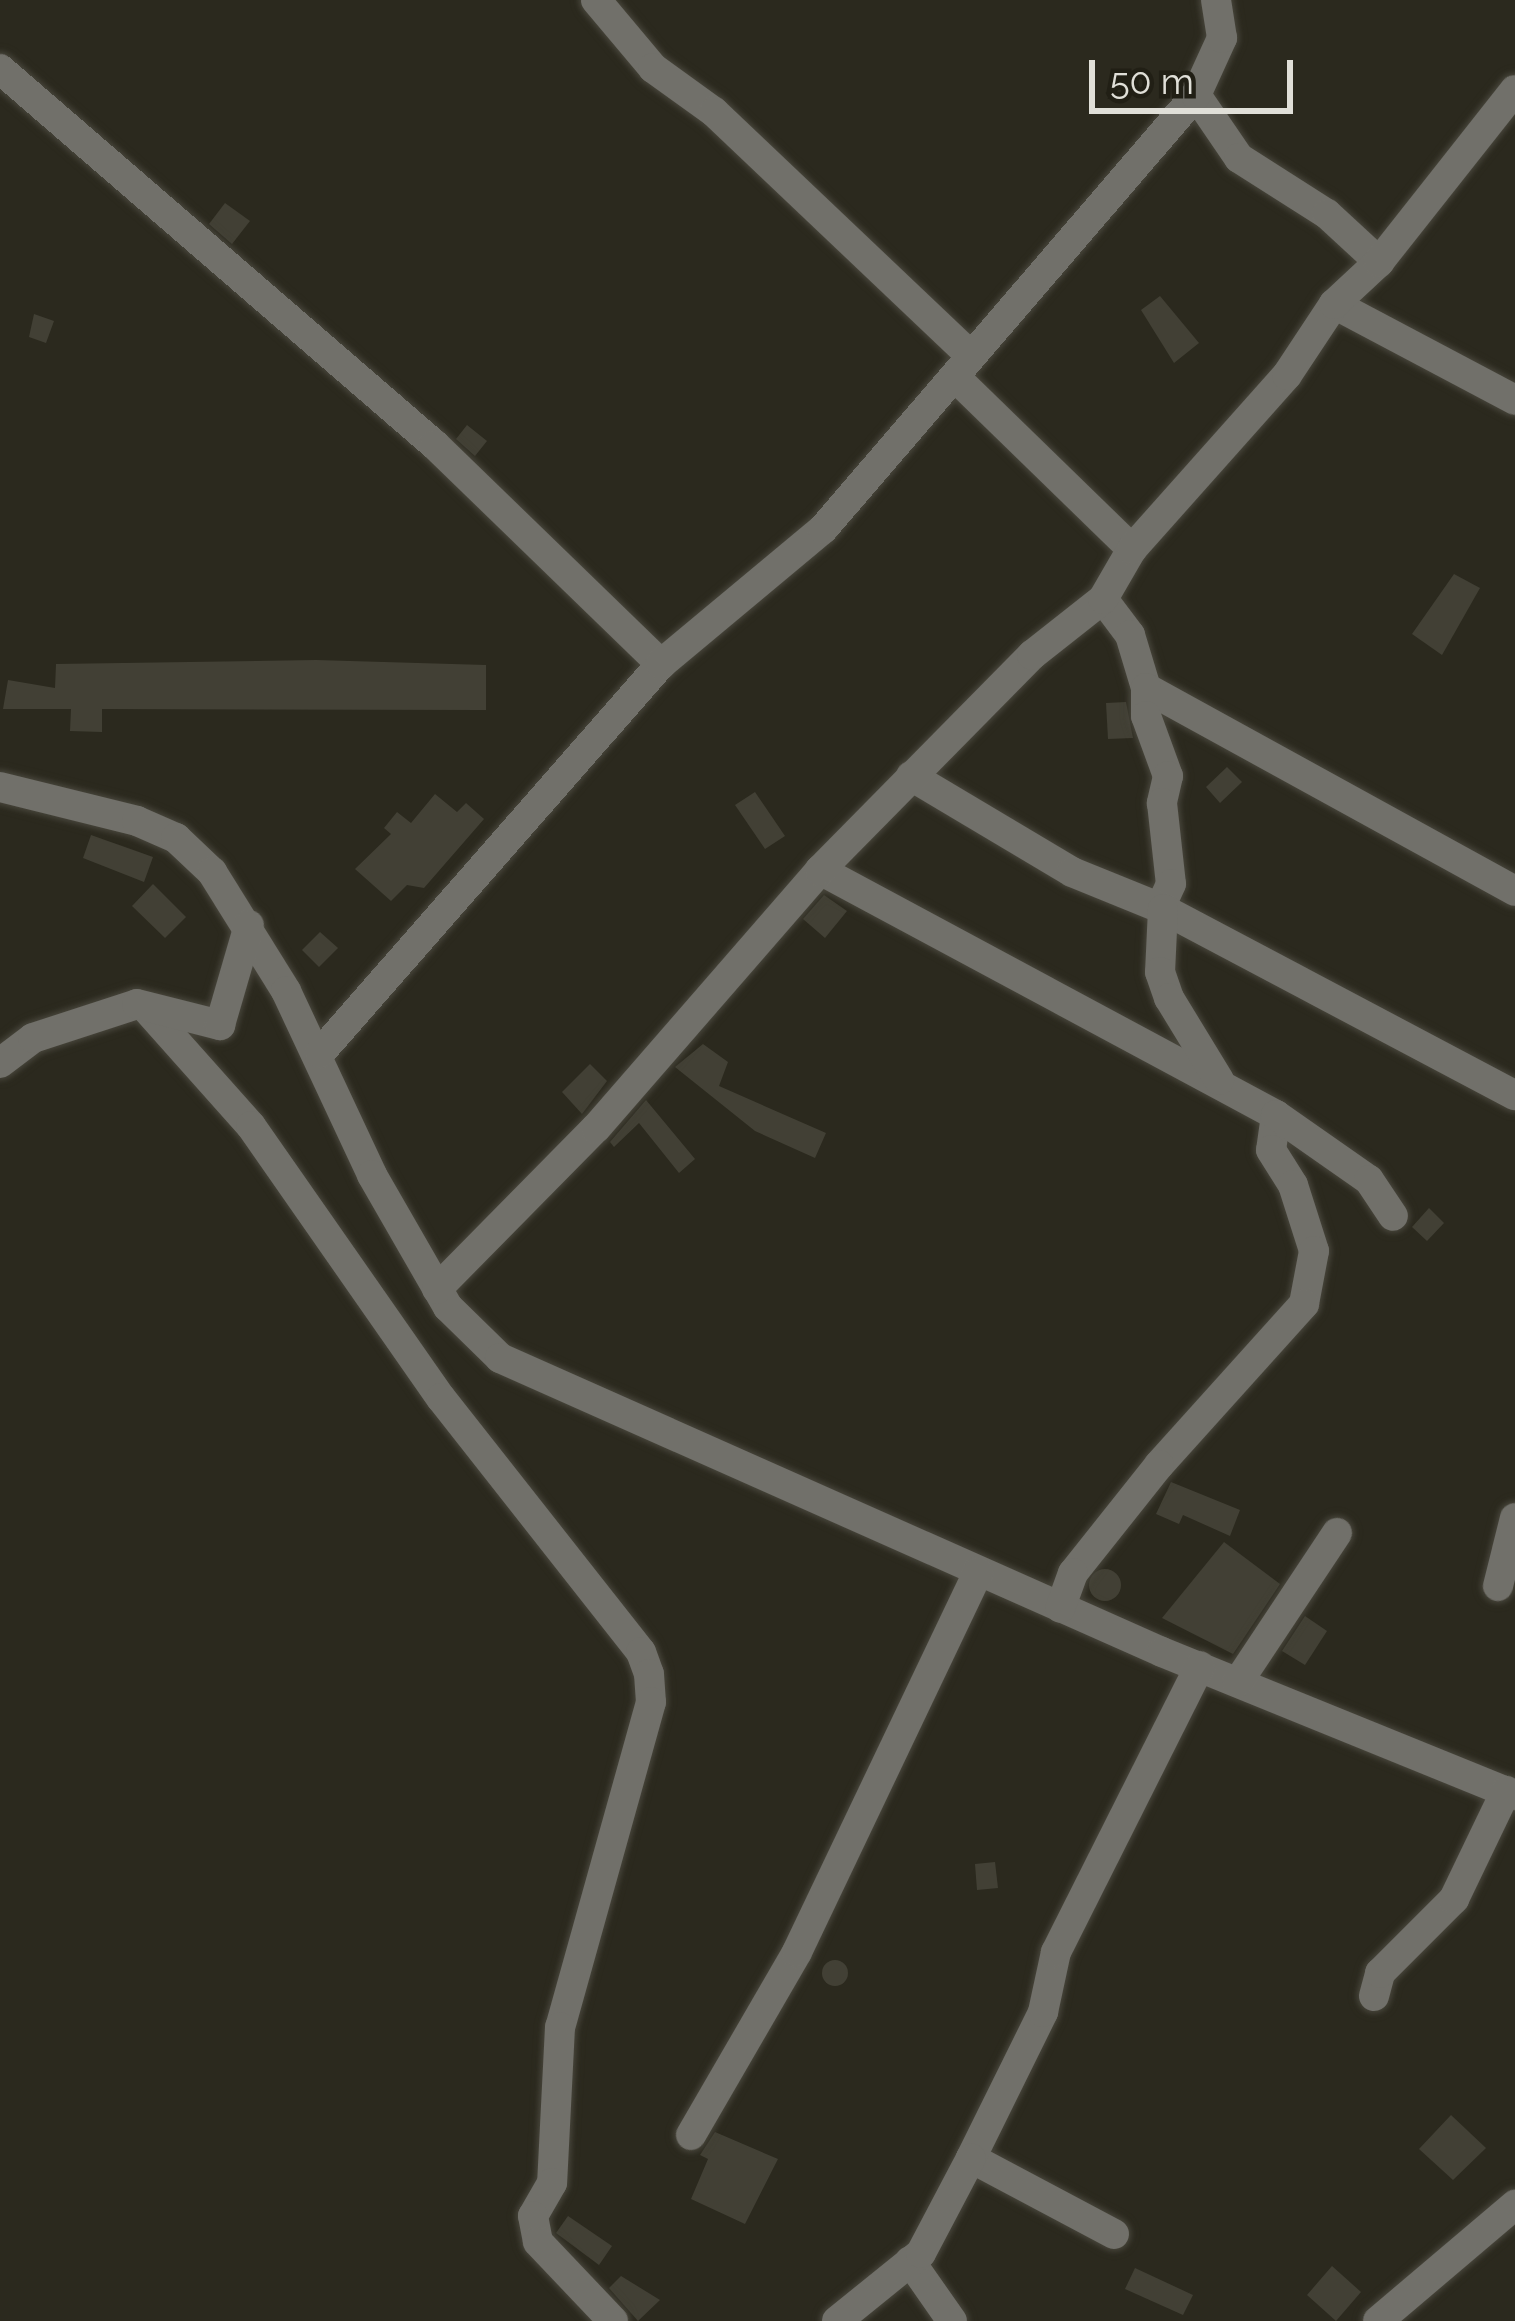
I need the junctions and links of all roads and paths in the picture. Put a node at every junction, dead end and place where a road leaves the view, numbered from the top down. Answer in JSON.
{"nodes":[{"id":1,"x":596,"y":0,"type":"edge"},
{"id":2,"x":1216,"y":0,"type":"edge"},
{"id":3,"x":0,"y":69,"type":"edge"},
{"id":4,"x":1515,"y":90,"type":"edge"},
{"id":5,"x":1196,"y":94,"type":"junction"},
{"id":6,"x":1378,"y":262,"type":"junction"},
{"id":7,"x":1334,"y":304,"type":"junction"},
{"id":8,"x":963,"y":366,"type":"junction"},
{"id":9,"x":1515,"y":400,"type":"edge"},
{"id":10,"x":1132,"y":549,"type":"junction"},
{"id":11,"x":1103,"y":598,"type":"junction"},
{"id":12,"x":661,"y":664,"type":"junction"},
{"id":13,"x":1146,"y":688,"type":"junction"},
{"id":14,"x":911,"y":776,"type":"junction"},
{"id":15,"x":0,"y":787,"type":"edge"},
{"id":16,"x":820,"y":870,"type":"junction"},
{"id":17,"x":1515,"y":891,"type":"edge"},
{"id":18,"x":1161,"y":909,"type":"junction"},
{"id":19,"x":249,"y":925,"type":"junction"},
{"id":20,"x":145,"y":1007,"type":"junction"},
{"id":21,"x":320,"y":1053,"type":"junction"},
{"id":22,"x":0,"y":1063,"type":"edge"},
{"id":23,"x":1220,"y":1080,"type":"junction"},
{"id":24,"x":1515,"y":1096,"type":"edge"},
{"id":25,"x":1276,"y":1115,"type":"junction"},
{"id":26,"x":1393,"y":1216,"type":"dead end"},
{"id":27,"x":437,"y":1289,"type":"junction"},
{"id":28,"x":1515,"y":1518,"type":"edge"},
{"id":29,"x":1337,"y":1533,"type":"dead end"},
{"id":30,"x":978,"y":1572,"type":"junction"},
{"id":31,"x":1498,"y":1586,"type":"dead end"},
{"id":32,"x":1060,"y":1608,"type":"junction"},
{"id":33,"x":1199,"y":1666,"type":"junction"},
{"id":34,"x":1238,"y":1682,"type":"junction"},
{"id":35,"x":1511,"y":1793,"type":"edge"},
{"id":36,"x":1374,"y":1996,"type":"dead end"},
{"id":37,"x":691,"y":2135,"type":"dead end"},
{"id":38,"x":971,"y":2158,"type":"junction"},
{"id":39,"x":1515,"y":2205,"type":"edge"},
{"id":40,"x":1114,"y":2234,"type":"dead end"},
{"id":41,"x":910,"y":2261,"type":"junction"},
{"id":42,"x":613,"y":2321,"type":"edge"},
{"id":43,"x":837,"y":2321,"type":"edge"},
{"id":44,"x":952,"y":2321,"type":"edge"},
{"id":45,"x":1378,"y":2321,"type":"edge"}],
"edges":[{"from":1,"to":8,"type":"street"},
{"from":2,"to":5,"type":"street"},
{"from":3,"to":12,"type":"street"},
{"from":4,"to":6,"type":"street"},
{"from":5,"to":6,"type":"street"},
{"from":5,"to":8,"type":"street"},
{"from":6,"to":7,"type":"street"},
{"from":7,"to":9,"type":"street"},
{"from":7,"to":10,"type":"street"},
{"from":8,"to":10,"type":"street"},
{"from":8,"to":12,"type":"street"},
{"from":10,"to":11,"type":"street"},
{"from":11,"to":13,"type":"street"},
{"from":11,"to":14,"type":"street"},
{"from":12,"to":21,"type":"street"},
{"from":13,"to":17,"type":"street"},
{"from":13,"to":18,"type":"street"},
{"from":14,"to":16,"type":"street"},
{"from":14,"to":18,"type":"street"},
{"from":15,"to":19,"type":"street"},
{"from":16,"to":23,"type":"street"},
{"from":16,"to":27,"type":"street"},
{"from":18,"to":23,"type":"street"},
{"from":18,"to":24,"type":"street"},
{"from":19,"to":20,"type":"street"},
{"from":19,"to":21,"type":"street"},
{"from":20,"to":22,"type":"street"},
{"from":20,"to":42,"type":"street"},
{"from":21,"to":27,"type":"street"},
{"from":23,"to":25,"type":"street"},
{"from":25,"to":26,"type":"street"},
{"from":25,"to":32,"type":"street"},
{"from":27,"to":30,"type":"street"},
{"from":28,"to":31,"type":"street"},
{"from":29,"to":34,"type":"street"},
{"from":30,"to":32,"type":"street"},
{"from":30,"to":37,"type":"street"},
{"from":32,"to":33,"type":"street"},
{"from":33,"to":34,"type":"street"},
{"from":33,"to":38,"type":"street"},
{"from":34,"to":35,"type":"street"},
{"from":35,"to":36,"type":"street"},
{"from":38,"to":40,"type":"street"},
{"from":38,"to":41,"type":"street"},
{"from":39,"to":45,"type":"street"},
{"from":41,"to":43,"type":"street"},
{"from":41,"to":44,"type":"street"}]}
